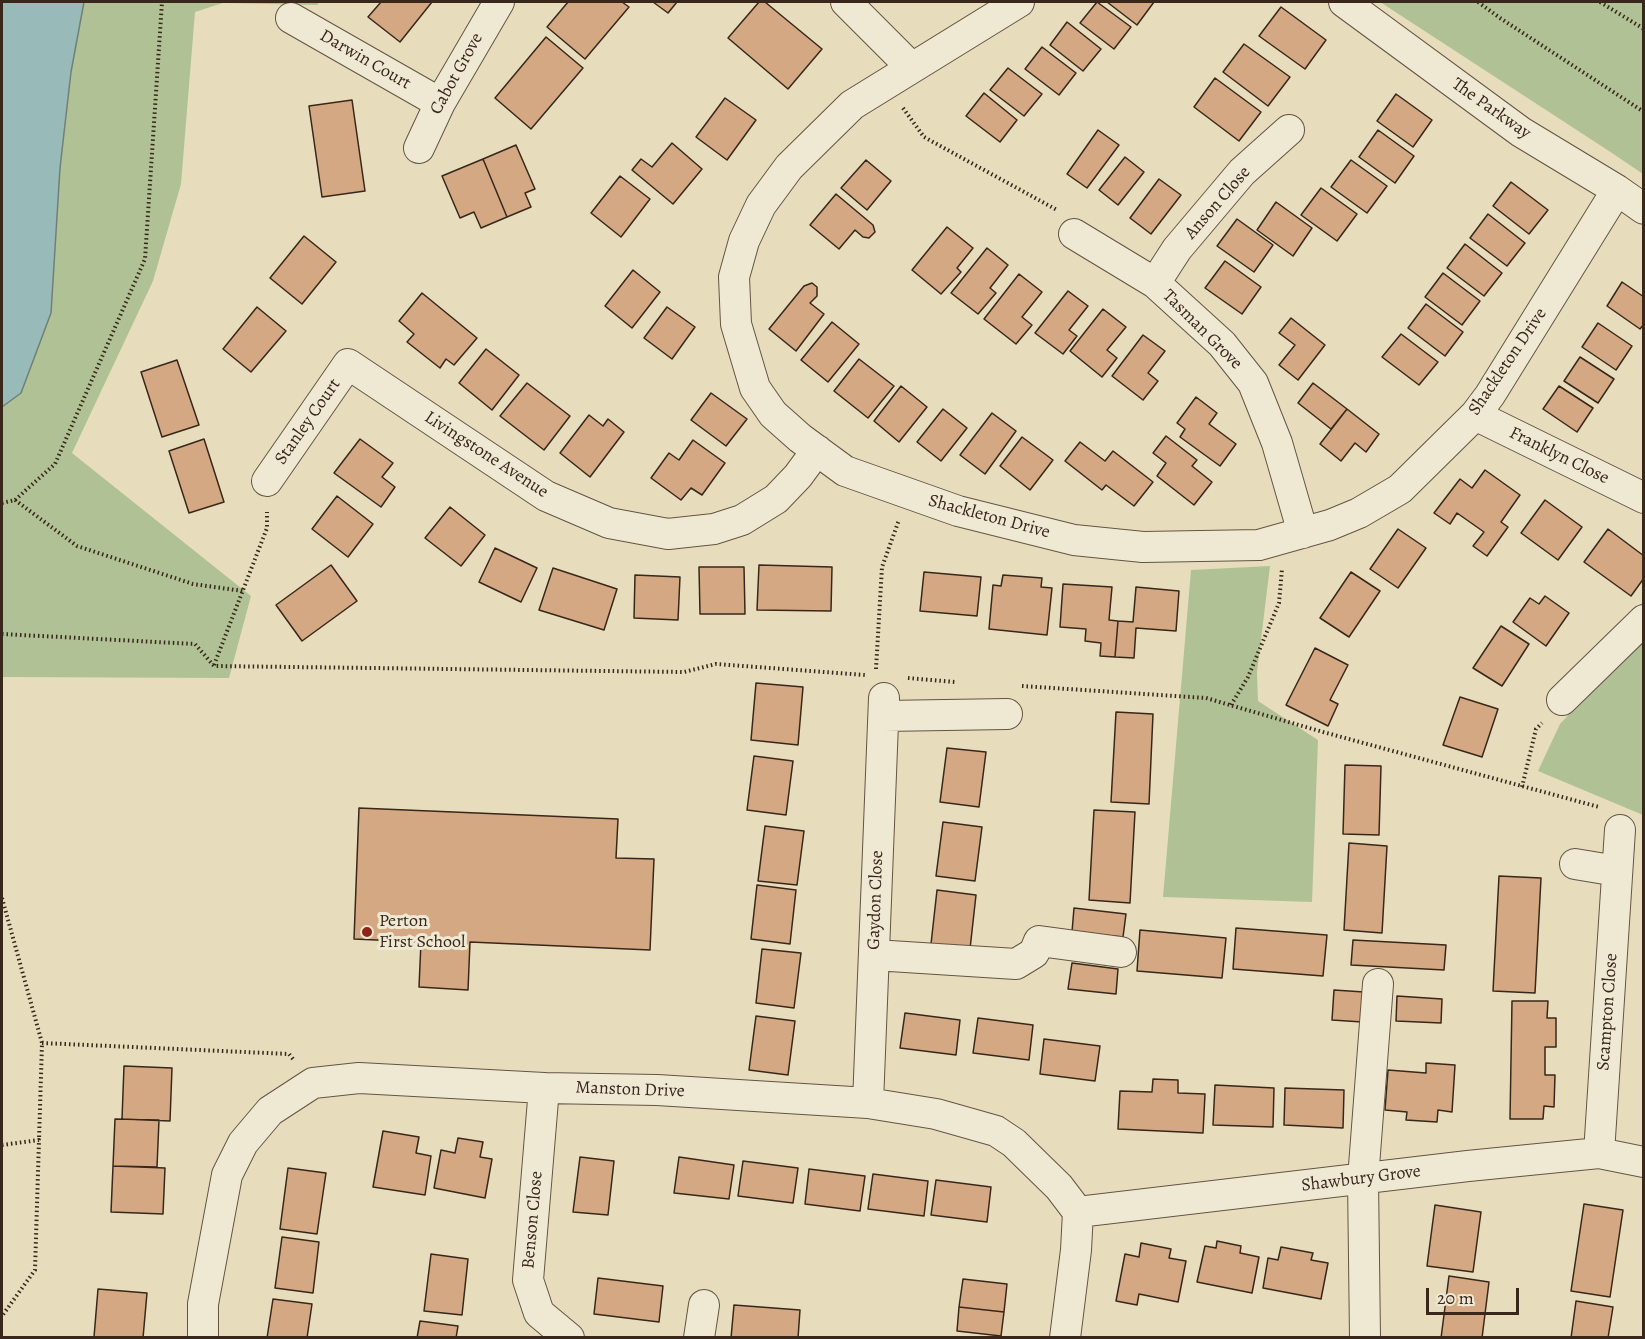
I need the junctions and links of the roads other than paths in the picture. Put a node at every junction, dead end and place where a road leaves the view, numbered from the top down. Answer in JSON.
{"nodes":[{"id":1,"x":499,"y":2,"type":"edge"},
{"id":2,"x":846,"y":2,"type":"edge"},
{"id":3,"x":1019,"y":2,"type":"edge"},
{"id":4,"x":1344,"y":2,"type":"edge"},
{"id":5,"x":291,"y":18,"type":"dead end"},
{"id":6,"x":911,"y":67,"type":"junction"},
{"id":7,"x":440,"y":103,"type":"junction"},
{"id":8,"x":1289,"y":130,"type":"dead end"},
{"id":9,"x":419,"y":148,"type":"dead end"},
{"id":10,"x":1617,"y":190,"type":"junction"},
{"id":11,"x":1644,"y":209,"type":"edge"},
{"id":12,"x":1074,"y":234,"type":"road end"},
{"id":13,"x":1155,"y":283,"type":"junction"},
{"id":14,"x":348,"y":364,"type":"joint"},
{"id":15,"x":1475,"y":415,"type":"junction"},
{"id":16,"x":817,"y":450,"type":"junction"},
{"id":17,"x":267,"y":481,"type":"road end"},
{"id":18,"x":1644,"y":498,"type":"edge"},
{"id":19,"x":1294,"y":536,"type":"junction"},
{"id":20,"x":1644,"y":620,"type":"edge"},
{"id":21,"x":1562,"y":700,"type":"road end"},
{"id":22,"x":1007,"y":714,"type":"dead end"},
{"id":23,"x":1620,"y":830,"type":"dead end"},
{"id":24,"x":1575,"y":864,"type":"dead end"},
{"id":25,"x":1617,"y":871,"type":"junction"},
{"id":26,"x":1121,"y":952,"type":"dead end"},
{"id":27,"x":874,"y":955,"type":"junction"},
{"id":28,"x":1377,"y":984,"type":"dead end"},
{"id":29,"x":544,"y":1088,"type":"junction"},
{"id":30,"x":868,"y":1103,"type":"junction"},
{"id":31,"x":1599,"y":1153,"type":"junction"},
{"id":32,"x":1644,"y":1162,"type":"edge"},
{"id":33,"x":1364,"y":1179,"type":"junction"},
{"id":34,"x":1078,"y":1212,"type":"junction"},
{"id":35,"x":704,"y":1305,"type":"dead end"},
{"id":36,"x":203,"y":1338,"type":"edge"},
{"id":37,"x":569,"y":1338,"type":"edge"},
{"id":38,"x":699,"y":1338,"type":"edge"},
{"id":39,"x":1065,"y":1338,"type":"edge"},
{"id":40,"x":1365,"y":1338,"type":"edge"}],
"edges":[{"from":1,"to":7,"type":"street","name":"Cabot Grove"},
{"from":2,"to":6,"type":"street"},
{"from":3,"to":6,"type":"street","name":"Shackleton Drive"},
{"from":4,"to":10,"type":"street","name":"The Parkway"},
{"from":5,"to":7,"type":"street","name":"Darwin Court"},
{"from":6,"to":16,"type":"street","name":"Shackleton Drive"},
{"from":7,"to":9,"type":"street","name":"Cabot Grove"},
{"from":8,"to":13,"type":"street","name":"Anson Close"},
{"from":10,"to":11,"type":"street","name":"The Parkway"},
{"from":10,"to":15,"type":"street","name":"Shackleton Drive"},
{"from":12,"to":13,"type":"street","name":"Tasman Grove"},
{"from":13,"to":19,"type":"street","name":"Tasman Grove"},
{"from":14,"to":16,"type":"street","name":"Livingstone Avenue"},
{"from":14,"to":17,"type":"street","name":"Stanley Court"},
{"from":15,"to":18,"type":"street","name":"Franklyn Close"},
{"from":15,"to":19,"type":"street","name":"Shackleton Drive"},
{"from":16,"to":19,"type":"street","name":"Shackleton Drive"},
{"from":20,"to":21,"type":"street"},
{"from":22,"to":27,"type":"street","name":"Gaydon Close"},
{"from":23,"to":25,"type":"street","name":"Scampton Close"},
{"from":24,"to":25,"type":"street"},
{"from":25,"to":31,"type":"street","name":"Scampton Close"},
{"from":26,"to":27,"type":"street"},
{"from":27,"to":30,"type":"street","name":"Gaydon Close"},
{"from":28,"to":33,"type":"street"},
{"from":29,"to":30,"type":"street","name":"Manston Drive"},
{"from":29,"to":36,"type":"street","name":"Manston Drive"},
{"from":29,"to":37,"type":"street","name":"Benson Close"},
{"from":30,"to":34,"type":"street","name":"Manston Drive"},
{"from":31,"to":32,"type":"street","name":"Shawbury Grove"},
{"from":31,"to":33,"type":"street","name":"Shawbury Grove"},
{"from":33,"to":34,"type":"street","name":"Shawbury Grove"},
{"from":33,"to":40,"type":"street"},
{"from":34,"to":39,"type":"street"},
{"from":35,"to":38,"type":"street"}]}
